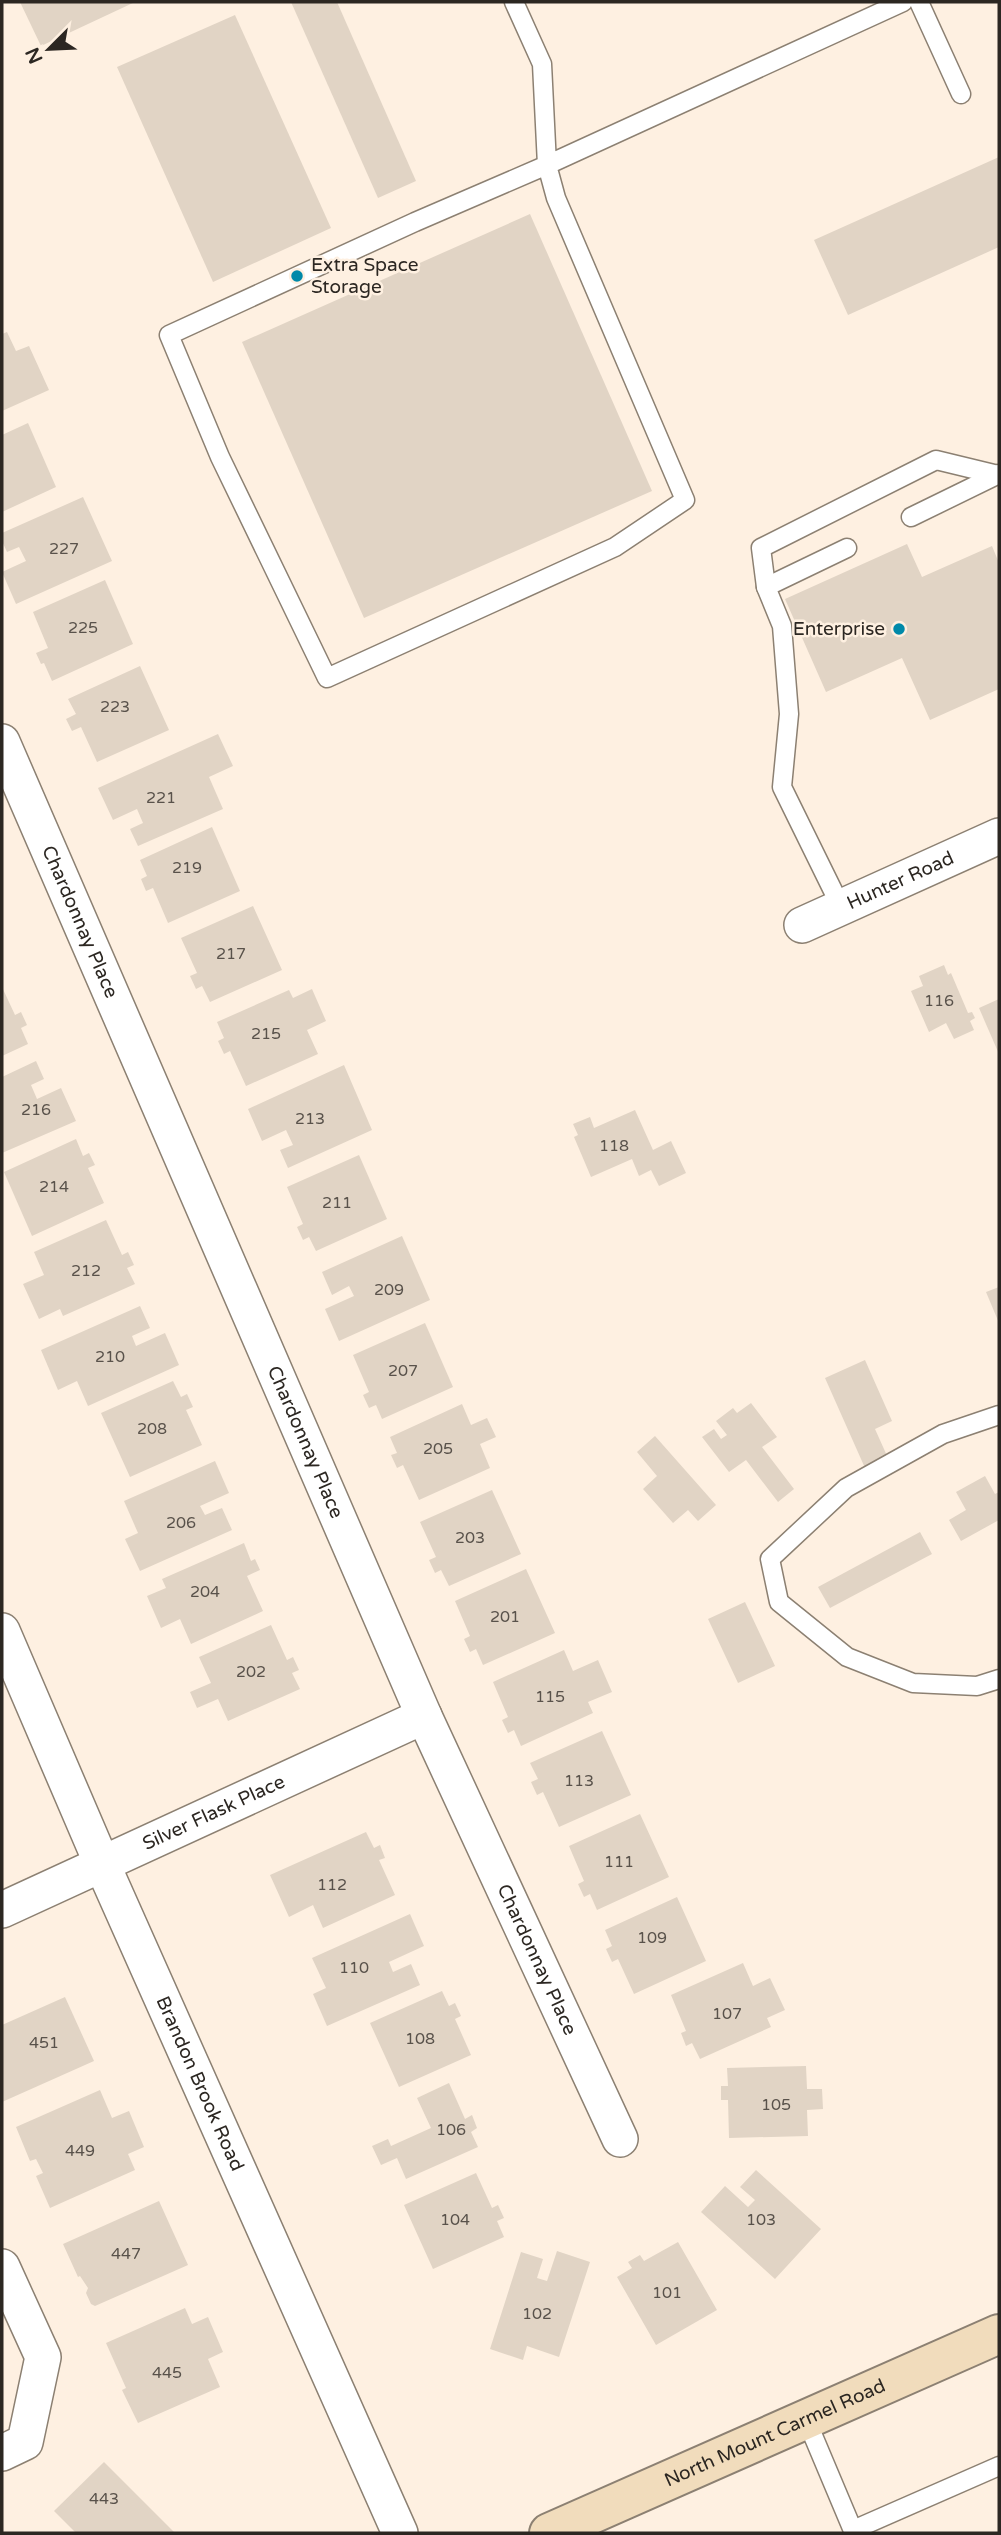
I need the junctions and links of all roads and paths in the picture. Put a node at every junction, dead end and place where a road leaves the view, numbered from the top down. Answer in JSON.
{"nodes":[{"id":1,"x":514,"y":2,"type":"edge"},
{"id":2,"x":903,"y":2,"type":"edge"},
{"id":3,"x":919,"y":2,"type":"edge"},
{"id":4,"x":961,"y":94,"type":"dead end"},
{"id":5,"x":547,"y":166,"type":"junction"},
{"id":6,"x":999,"y":474,"type":"edge"},
{"id":7,"x":911,"y":517,"type":"dead end"},
{"id":8,"x":847,"y":548,"type":"dead end"},
{"id":9,"x":766,"y":587,"type":"junction"},
{"id":10,"x":2,"y":742,"type":"edge"},
{"id":11,"x":999,"y":836,"type":"edge"},
{"id":12,"x":841,"y":907,"type":"junction"},
{"id":13,"x":802,"y":925,"type":"dead end"},
{"id":14,"x":999,"y":1416,"type":"edge"},
{"id":15,"x":2,"y":1631,"type":"edge"},
{"id":16,"x":999,"y":1679,"type":"edge"},
{"id":17,"x":424,"y":1716,"type":"junction"},
{"id":18,"x":102,"y":1864,"type":"junction"},
{"id":19,"x":2,"y":1910,"type":"edge"},
{"id":20,"x":620,"y":2139,"type":"dead end"},
{"id":21,"x":2,"y":2267,"type":"edge"},
{"id":22,"x":999,"y":2334,"type":"edge"},
{"id":23,"x":806,"y":2419,"type":"junction"},
{"id":24,"x":2,"y":2453,"type":"edge"},
{"id":25,"x":999,"y":2466,"type":"edge"},
{"id":26,"x":854,"y":2532,"type":"edge"},
{"id":27,"x":400,"y":2533,"type":"edge"},
{"id":28,"x":549,"y":2533,"type":"edge"}],
"edges":[{"from":1,"to":5,"type":"lane"},
{"from":2,"to":5,"type":"lane"},
{"from":3,"to":4,"type":"lane"},
{"from":5,"to":5,"type":"lane"},
{"from":6,"to":7,"type":"lane"},
{"from":6,"to":9,"type":"lane"},
{"from":8,"to":9,"type":"lane"},
{"from":9,"to":12,"type":"lane"},
{"from":10,"to":17,"type":"street","name":"Chardonnay Place"},
{"from":11,"to":12,"type":"street","name":"Hunter Road"},
{"from":12,"to":13,"type":"street","name":"Hunter Road"},
{"from":14,"to":16,"type":"lane"},
{"from":15,"to":18,"type":"street","name":"Brandon Brook Road"},
{"from":17,"to":18,"type":"street","name":"Silver Flask Place"},
{"from":17,"to":20,"type":"street","name":"Chardonnay Place"},
{"from":18,"to":19,"type":"street","name":"Silver Flask Place"},
{"from":18,"to":27,"type":"street","name":"Brandon Brook Road"},
{"from":21,"to":24,"type":"street"},
{"from":22,"to":23,"type":"street","name":"North Mount Carmel Road"},
{"from":23,"to":26,"type":"lane"},
{"from":23,"to":28,"type":"street","name":"North Mount Carmel Road"},
{"from":25,"to":26,"type":"lane"}]}
